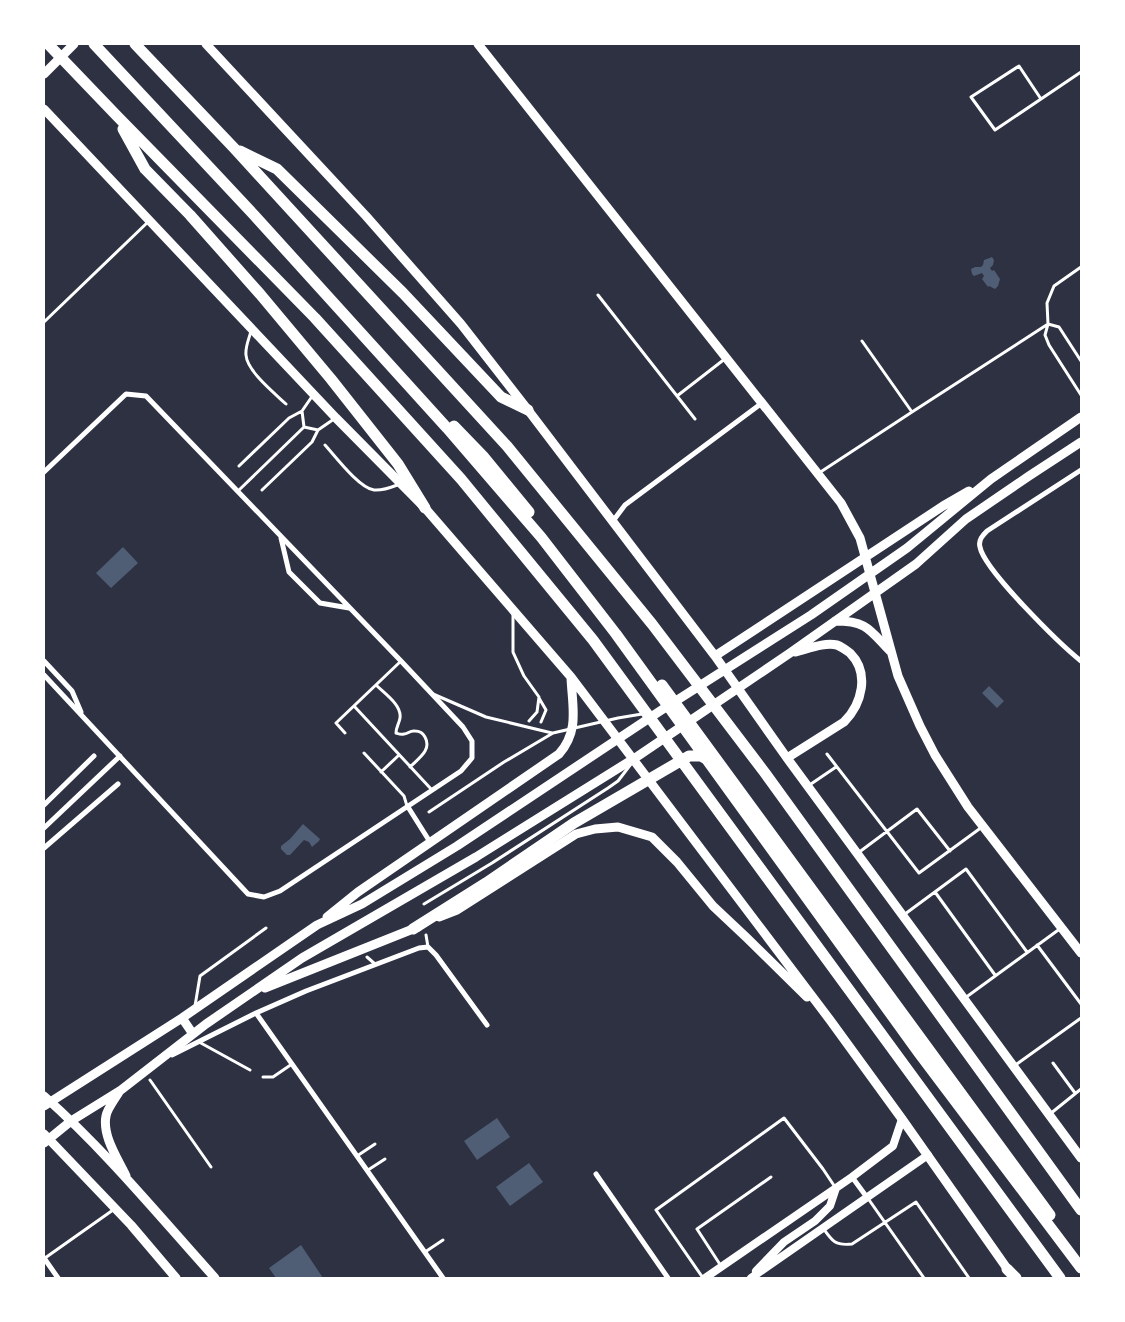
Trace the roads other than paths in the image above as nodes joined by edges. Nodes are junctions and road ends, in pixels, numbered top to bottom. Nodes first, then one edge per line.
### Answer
1 (48, 44) edge
2 (74, 44) edge
3 (94, 44) edge
4 (135, 44) edge
5 (206, 44) edge
6 (478, 44) edge
7 (1081, 72) edge
8 (44, 74) edge
9 (1042, 99) junction
10 (44, 109) edge
11 (117, 116) junction
12 (234, 148) junction
13 (254, 215) junction
14 (150, 221) junction
15 (1081, 267) edge
16 (598, 295) dead end
17 (44, 322) edge
18 (1048, 324) junction
19 (251, 328) junction
20 (862, 340) dead end
21 (726, 358) junction
22 (1081, 361) edge
23 (314, 395) junction
24 (1081, 395) edge
25 (677, 396) junction
26 (762, 403) junction
27 (286, 404) dead end
28 (528, 410) junction
29 (302, 411) junction
30 (912, 412) junction
31 (1081, 417) edge
32 (336, 418) junction
33 (695, 419) dead end
34 (304, 427) junction
35 (318, 430) junction
36 (1081, 442) edge
37 (325, 445) dead end
38 (239, 466) dead end
39 (1081, 470) edge
40 (44, 472) edge
41 (818, 473) junction
42 (991, 478) junction
43 (400, 484) junction
44 (262, 490) dead end
45 (238, 491) junction
46 (425, 508) junction
47 (613, 521) junction
48 (280, 536) junction
49 (865, 557) junction
50 (870, 575) junction
51 (875, 593) junction
52 (350, 608) junction
53 (512, 609) junction
54 (834, 622) junction
55 (892, 652) junction
56 (787, 655) junction
57 (715, 656) junction
58 (44, 660) edge
59 (401, 661) junction
60 (1081, 661) edge
61 (44, 674) edge
62 (571, 677) junction
63 (376, 685) junction
64 (430, 692) junction
65 (539, 697) junction
66 (675, 703) junction
67 (354, 706) junction
68 (660, 711) junction
69 (82, 715) junction
70 (529, 721) dead end
71 (688, 721) junction
72 (541, 722) dead end
73 (345, 732) dead end
74 (553, 733) junction
75 (364, 753) dead end
76 (827, 754) dead end
77 (399, 755) junction
78 (94, 756) dead end
79 (120, 756) junction
80 (638, 756) junction
81 (787, 758) junction
82 (410, 766) junction
83 (836, 766) junction
84 (723, 768) junction
85 (382, 772) junction
86 (118, 784) dead end
87 (808, 786) junction
88 (432, 790) junction
89 (44, 805) edge
90 (408, 807) junction
91 (429, 812) dead end
92 (982, 827) junction
93 (44, 828) edge
94 (887, 832) junction
95 (430, 842) junction
96 (44, 848) edge
97 (950, 851) junction
98 (858, 854) junction
99 (935, 892) junction
100 (424, 904) dead end
101 (903, 915) junction
102 (317, 925) junction
103 (1062, 927) junction
104 (266, 928) dead end
105 (413, 929) junction
106 (426, 935) dead end
107 (1037, 945) junction
108 (428, 947) junction
109 (1027, 952) junction
110 (1081, 953) edge
111 (368, 957) dead end
112 (375, 964) junction
113 (995, 976) junction
114 (247, 995) junction
115 (964, 998) junction
116 (1081, 1004) edge
117 (195, 1010) junction
118 (256, 1013) junction
119 (182, 1018) junction
120 (1081, 1018) edge
121 (830, 1020) junction
122 (487, 1025) dead end
123 (193, 1034) junction
124 (199, 1042) junction
125 (1053, 1063) dead end
126 (154, 1064) junction
127 (292, 1064) junction
128 (1014, 1066) junction
129 (250, 1070) dead end
130 (263, 1076) dead end
131 (150, 1080) dead end
132 (1081, 1089) edge
133 (121, 1090) junction
134 (1075, 1094) junction
135 (46, 1101) edge
136 (1049, 1114) junction
137 (902, 1119) junction
138 (71, 1122) junction
139 (46, 1139) edge
140 (375, 1144) dead end
141 (928, 1155) junction
142 (357, 1156) junction
143 (1081, 1158) edge
144 (385, 1159) dead end
145 (211, 1167) dead end
146 (367, 1171) junction
147 (596, 1174) dead end
148 (772, 1177) dead end
149 (852, 1177) junction
150 (131, 1185) junction
151 (836, 1188) junction
152 (866, 1196) junction
153 (115, 1208) junction
154 (1081, 1210) edge
155 (885, 1222) junction
156 (823, 1228) junction
157 (443, 1240) dead end
158 (425, 1252) junction
159 (44, 1258) edge
160 (1081, 1259) edge
161 (722, 1266) junction
162 (1081, 1268) edge
163 (1012, 1275) edge
164 (58, 1278) edge
165 (176, 1278) edge
166 (215, 1278) edge
167 (443, 1278) edge
168 (668, 1278) edge
169 (704, 1278) edge
170 (750, 1278) edge
171 (924, 1278) edge
172 (969, 1278) edge
173 (1060, 1278) edge

1 - 11 highway
2 - 8 main road
3 - 13 highway
4 - 12 highway
5 - 28 main road
6 - 21 main road
7 - 9 lane
9 - 9 lane
10 - 14 main road
11 - 46 highway
11 - 173 highway
12 - 28 highway
12 - 154 highway
13 - 66 highway
13 - 162 highway
14 - 17 lane
14 - 19 main road
15 - 18 lane
16 - 25 lane
18 - 22 lane
18 - 24 lane
18 - 30 lane
19 - 23 main road
19 - 27 lane
20 - 30 lane
21 - 25 lane
21 - 26 main road
23 - 29 lane
23 - 32 main road
25 - 33 lane
26 - 41 main road
26 - 47 street
28 - 47 main road
29 - 34 lane
29 - 38 lane
30 - 41 lane
31 - 42 main road
32 - 35 lane
32 - 43 main road
34 - 35 lane
34 - 45 lane
35 - 44 lane
36 - 51 main road
37 - 43 lane
39 - 60 street
40 - 45 street
41 - 49 main road
42 - 49 main road
42 - 50 main road
43 - 46 main road
45 - 48 street
46 - 53 main road
47 - 57 main road
48 - 52 street
48 - 52 street
49 - 50 main road
49 - 57 main road
50 - 51 main road
50 - 66 main road
51 - 54 main road
51 - 55 main road
52 - 59 street
53 - 62 main road
53 - 65 lane
54 - 55 main road
54 - 56 main road
55 - 92 main road
56 - 71 main road
56 - 81 main road
57 - 81 main road
58 - 69 street
59 - 63 lane
59 - 64 street
61 - 69 street
62 - 95 main road
62 - 121 main road
63 - 67 lane
63 - 82 lane
64 - 74 lane
64 - 88 street
65 - 70 lane
65 - 72 lane
66 - 68 main road
66 - 71 highway
67 - 73 lane
67 - 77 lane
68 - 74 lane
68 - 102 main road
69 - 79 street
71 - 80 main road
71 - 84 highway
74 - 91 lane
75 - 85 lane
76 - 83 lane
77 - 82 lane
77 - 85 lane
78 - 89 street
79 - 90 street
79 - 93 street
80 - 100 lane
80 - 114 main road
81 - 87 main road
82 - 88 lane
83 - 87 lane
83 - 94 lane
84 - 105 highway
84 - 160 highway
85 - 90 lane
86 - 96 street
87 - 98 main road
88 - 90 street
90 - 95 street
92 - 97 lane
92 - 103 main road
94 - 97 lane
94 - 97 lane
94 - 98 lane
95 - 102 main road
98 - 101 main road
99 - 101 lane
99 - 109 lane
99 - 113 lane
101 - 115 main road
102 - 117 main road
103 - 107 lane
103 - 110 main road
104 - 117 lane
105 - 114 main road
105 - 121 main road
106 - 108 lane
107 - 109 lane
107 - 116 lane
108 - 112 street
108 - 122 street
109 - 113 lane
111 - 112 lane
112 - 118 street
113 - 115 lane
114 - 123 main road
115 - 128 main road
117 - 119 main road
118 - 124 street
118 - 127 street
119 - 123 main road
119 - 135 main road
120 - 128 lane
121 - 137 main road
123 - 126 main road
124 - 126 street
124 - 129 lane
125 - 134 lane
126 - 133 main road
127 - 130 lane
127 - 142 street
128 - 136 main road
131 - 145 lane
132 - 134 lane
133 - 138 main road
133 - 150 main road
134 - 136 lane
135 - 138 main road
136 - 143 main road
137 - 141 main road
137 - 149 street
138 - 139 main road
138 - 150 main road
139 - 153 main road
140 - 142 lane
141 - 152 street
141 - 163 main road
142 - 146 street
144 - 146 lane
146 - 158 street
147 - 168 street
148 - 161 lane
149 - 151 street
149 - 152 street
150 - 166 main road
151 - 161 street
151 - 169 lane
151 - 170 street
152 - 155 lane
152 - 156 street
153 - 159 lane
153 - 165 main road
155 - 156 lane
155 - 171 lane
155 - 172 lane
156 - 170 street
157 - 158 lane
158 - 167 street
159 - 164 street
161 - 169 street

